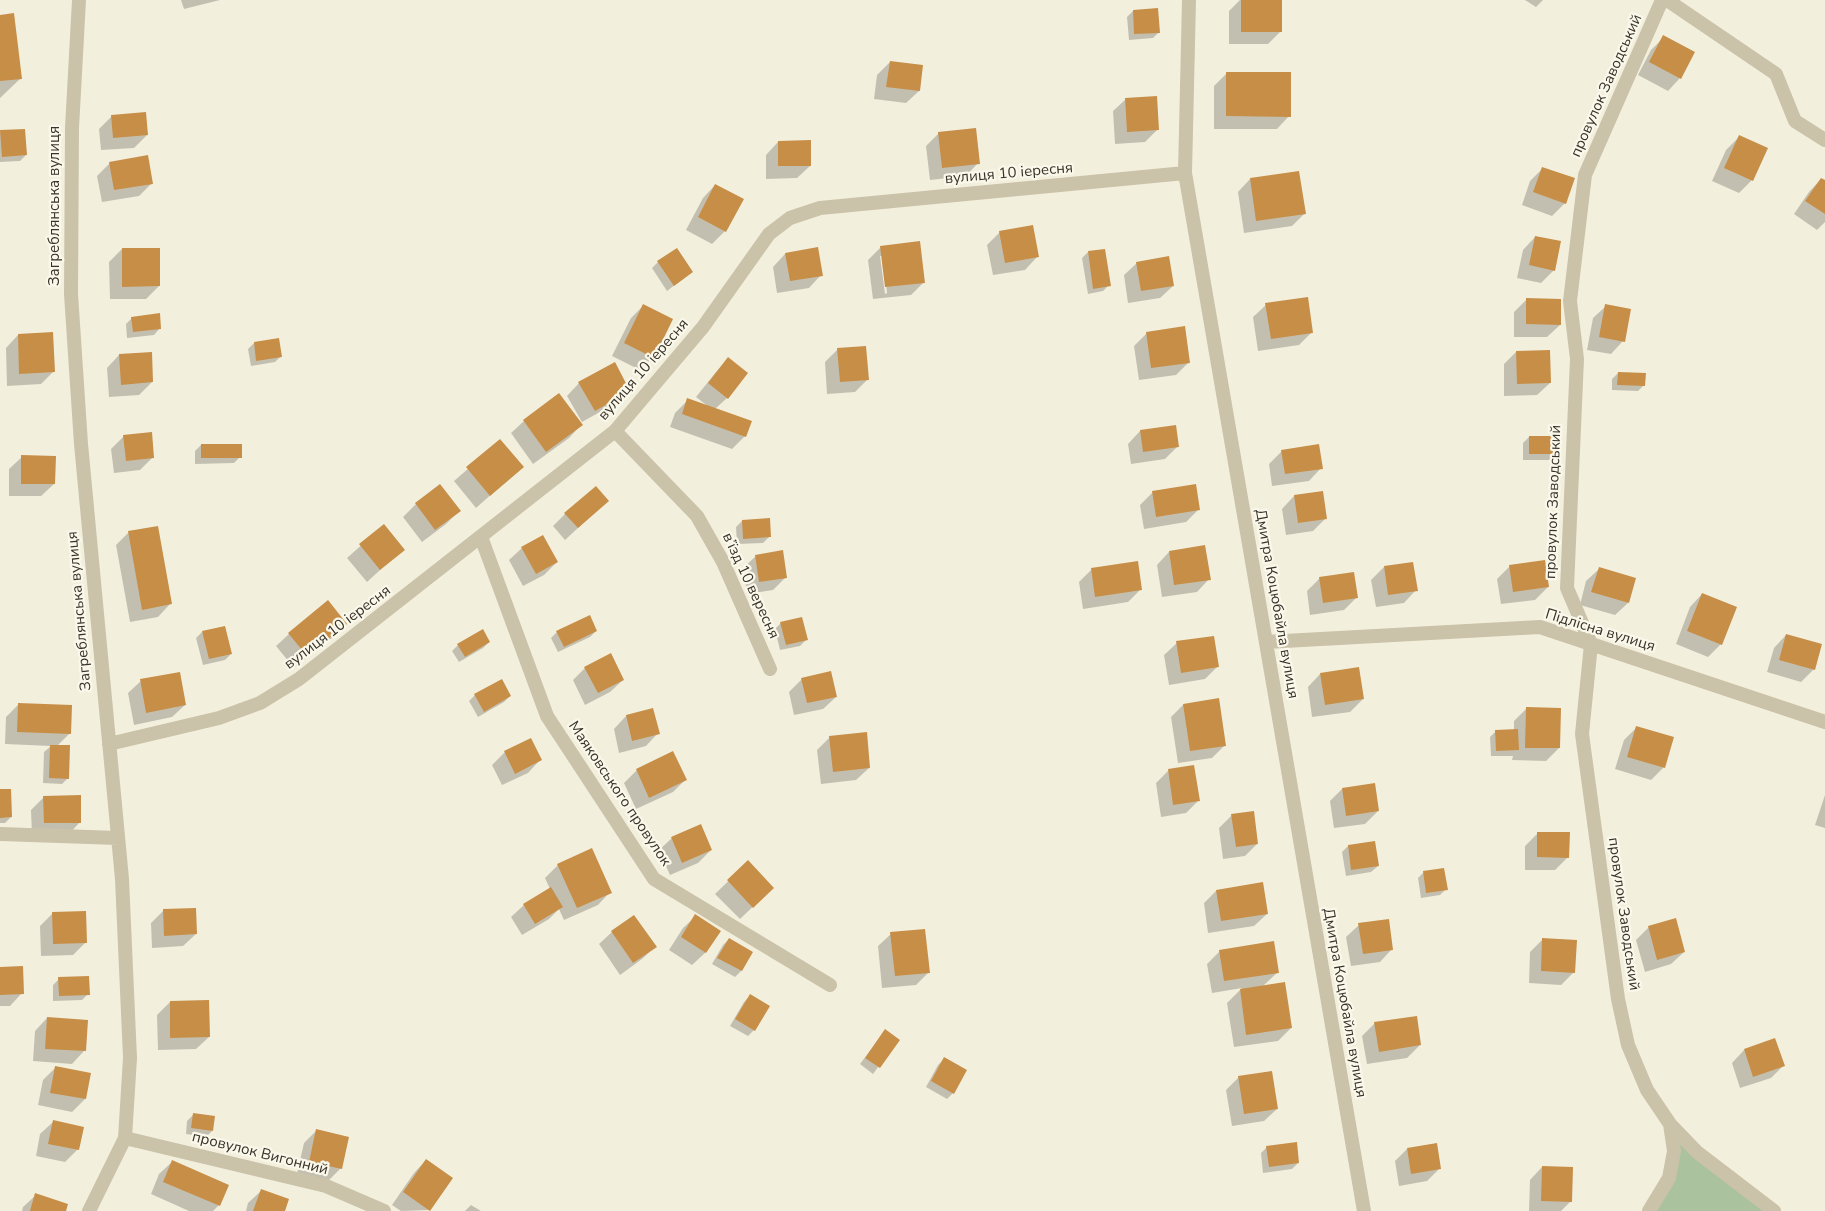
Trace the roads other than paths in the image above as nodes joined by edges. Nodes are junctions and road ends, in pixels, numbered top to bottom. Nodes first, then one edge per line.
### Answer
1 (78, 0) edge
2 (1189, 0) edge
3 (1662, 0) edge
4 (1667, 0) edge
5 (1825, 140) edge
6 (1185, 173) junction
7 (615, 431) junction
8 (481, 537) junction
9 (1266, 642) junction
10 (1591, 644) junction
11 (770, 670) dead end
12 (1825, 722) edge
13 (109, 744) junction
14 (0, 834) edge
15 (118, 838) junction
16 (830, 986) dead end
17 (1670, 1124) junction
18 (125, 1138) junction
19 (89, 1211) edge
20 (384, 1211) edge
21 (1364, 1211) edge
22 (1649, 1211) edge
23 (1774, 1211) edge

1 - 13 street, Загреблянська вулиця
2 - 6 street, Дмитра Коцюбайла вулиця
3 - 10 street, провулок Заводський
4 - 5 street
6 - 7 street, вулиця 10 іересня
6 - 9 street, Дмитра Коцюбайла вулиця
7 - 8 street, вулиця 10 іересня
7 - 11 street, в’їзд 10 вересня
8 - 13 street, вулиця 10 іересня
8 - 16 street, Маяковського провулок
9 - 10 street, Підлісна вулиця
9 - 21 street, Дмитра Коцюбайла вулиця
10 - 12 street, Підлісна вулиця
10 - 17 street, провулок Заводський
13 - 15 street, Загреблянська вулиця
14 - 15 street
15 - 18 street, Загреблянська вулиця
17 - 22 street
17 - 23 street, провулок Заводський
18 - 19 street, Загреблянська вулиця
18 - 20 street, провулок Вигонний

